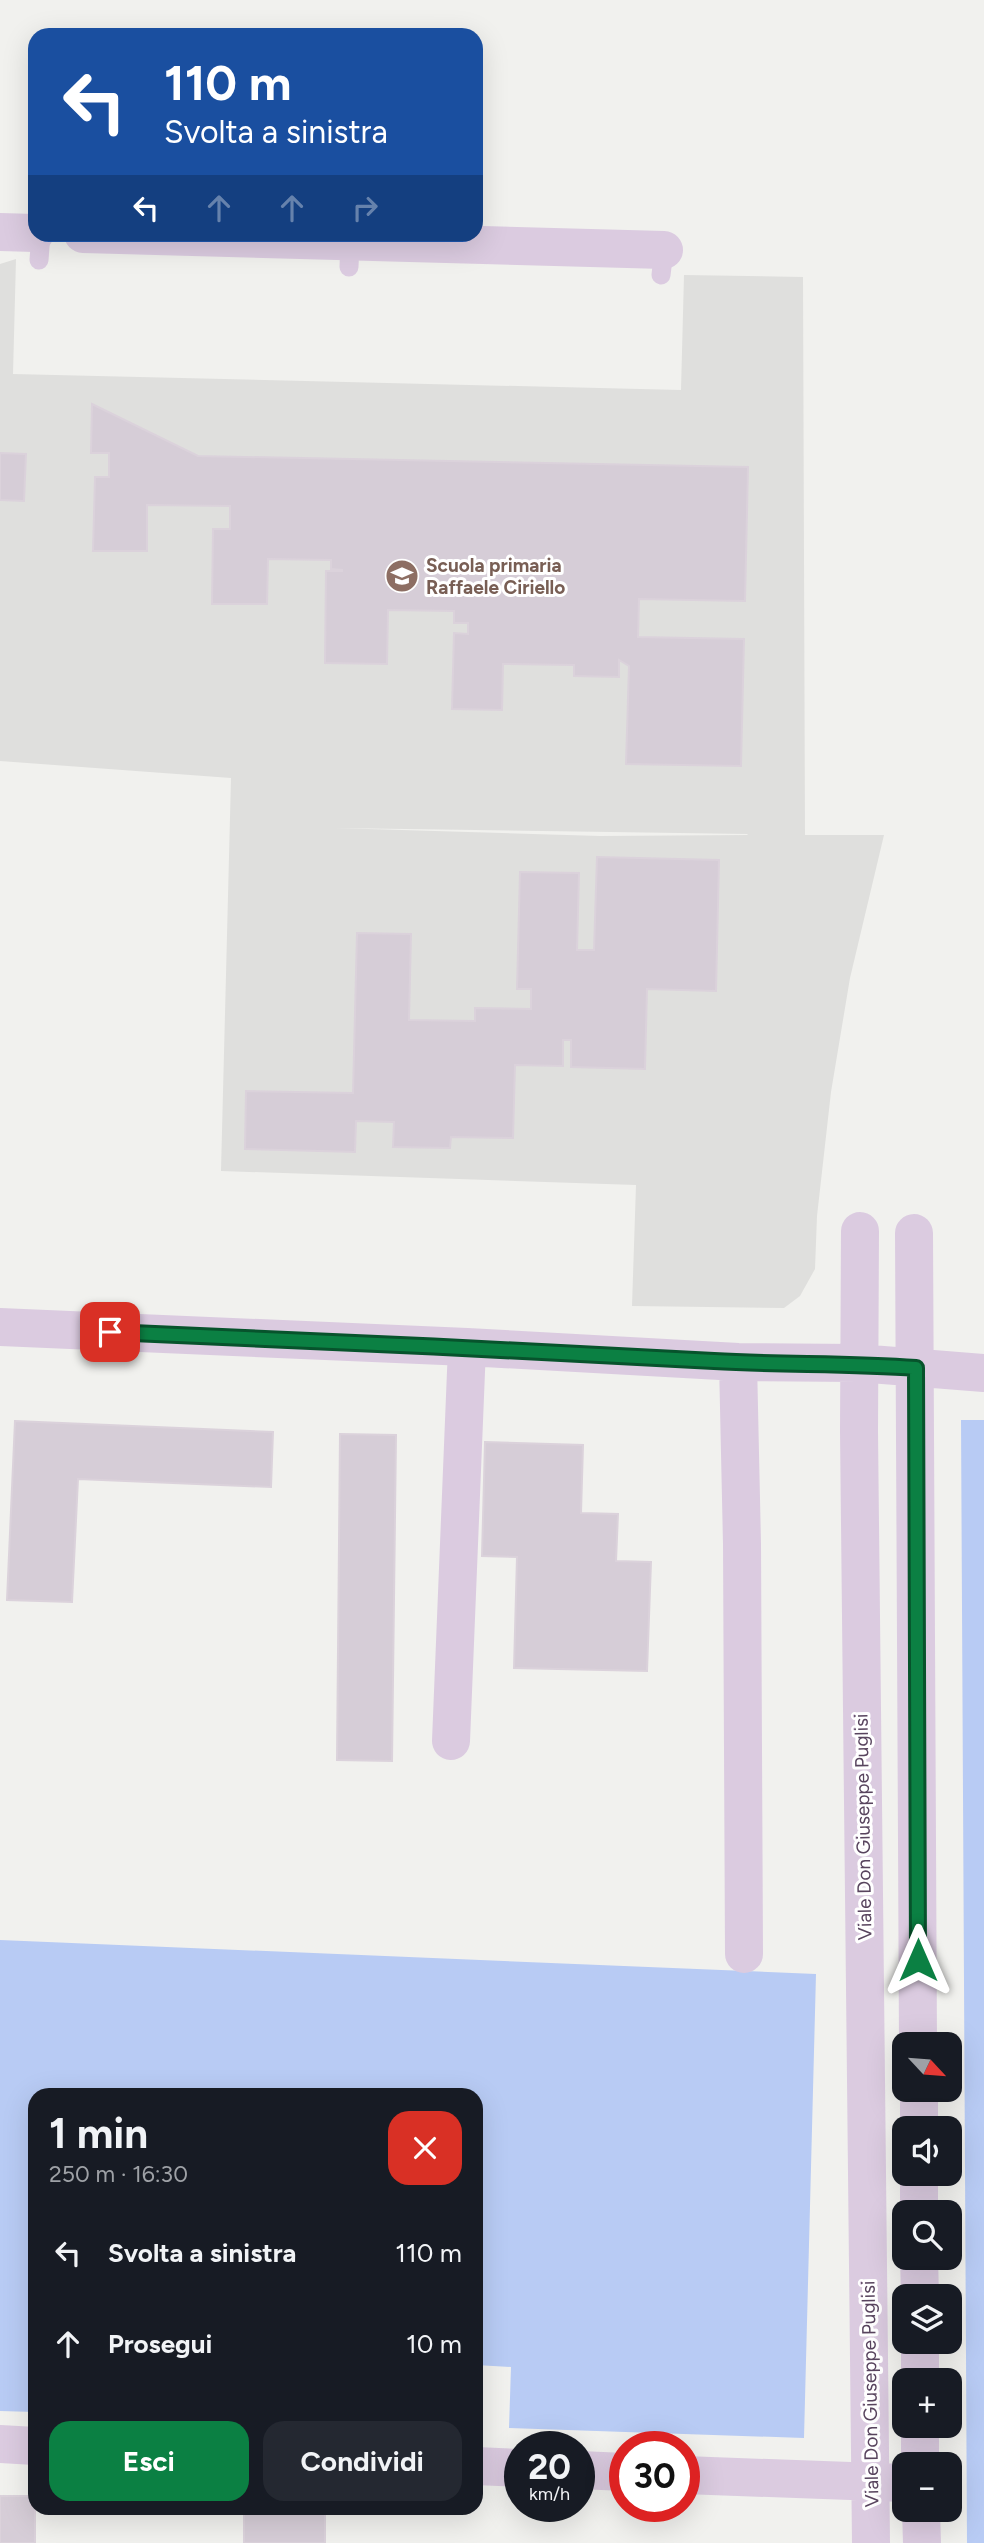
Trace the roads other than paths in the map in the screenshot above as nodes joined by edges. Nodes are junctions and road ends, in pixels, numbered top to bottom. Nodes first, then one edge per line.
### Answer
1 (0, 232) edge
2 (195, 242) edge
3 (37, 247) edge
4 (662, 262) dead end
5 (860, 1231) dead end
6 (914, 1233) dead end
7 (0, 1327) edge
8 (467, 1347) junction
9 (738, 1362) junction
10 (858, 1363) junction
11 (916, 1368) junction
12 (984, 1373) edge
13 (451, 1741) dead end
14 (744, 1955) dead end
15 (918, 2032) edge
16 (0, 2444) edge
17 (28, 2446) edge
18 (483, 2466) edge
19 (504, 2467) edge
20 (700, 2476) edge
21 (888, 2483) edge
22 (921, 2522) edge
23 (871, 2543) edge
24 (922, 2543) edge

1 - 3 street
2 - 4 street
5 - 10 street, Viale Don Giuseppe Puglisi
6 - 11 street
7 - 8 street
8 - 9 street
8 - 13 street
9 - 10 street
9 - 14 street
10 - 11 street
10 - 21 street, Viale Don Giuseppe Puglisi
11 - 12 street
11 - 15 street
16 - 17 street
18 - 19 street
20 - 21 street
21 - 23 street, Viale Don Giuseppe Puglisi
22 - 24 street

